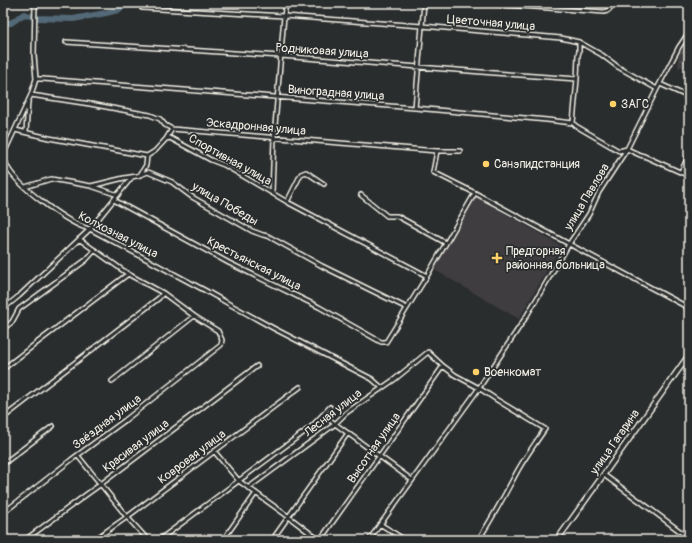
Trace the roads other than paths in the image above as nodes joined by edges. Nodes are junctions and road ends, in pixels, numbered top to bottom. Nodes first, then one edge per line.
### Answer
1 (35, 3) edge
2 (286, 3) edge
3 (424, 3) edge
4 (478, 3) edge
5 (612, 3) edge
6 (142, 8) dead end
7 (284, 16) junction
8 (422, 26) junction
9 (689, 32) edge
10 (66, 42) dead end
11 (579, 42) junction
12 (281, 56) junction
13 (418, 67) junction
14 (36, 79) junction
15 (577, 79) junction
16 (660, 84) junction
17 (657, 89) junction
18 (31, 95) junction
19 (689, 97) edge
20 (278, 98) junction
21 (28, 100) junction
22 (415, 108) junction
23 (573, 123) junction
24 (172, 129) junction
25 (15, 130) junction
26 (26, 132) junction
27 (274, 138) junction
28 (166, 139) junction
29 (627, 148) junction
30 (436, 151) junction
31 (460, 151) dead end
32 (689, 155) edge
33 (147, 156) junction
34 (681, 172) junction
35 (139, 175) junction
36 (689, 176) edge
37 (132, 177) junction
38 (324, 184) dead end
39 (91, 186) junction
40 (25, 187) junction
41 (272, 193) junction
42 (475, 193) junction
43 (118, 195) junction
44 (360, 195) dead end
45 (114, 200) junction
46 (287, 202) junction
47 (90, 229) junction
48 (80, 238) junction
49 (446, 243) junction
50 (569, 244) junction
51 (95, 250) junction
52 (128, 274) junction
53 (427, 276) junction
54 (163, 293) junction
55 (407, 308) junction
56 (689, 308) edge
57 (3, 309) edge
58 (194, 316) junction
59 (3, 329) edge
60 (689, 355) edge
61 (257, 366) dead end
62 (443, 366) junction
63 (3, 369) edge
64 (112, 381) dead end
65 (300, 387) dead end
66 (382, 387) junction
67 (479, 388) junction
68 (330, 407) dead end
69 (323, 415) junction
70 (3, 418) edge
71 (335, 424) junction
72 (53, 426) dead end
73 (348, 433) junction
74 (214, 451) junction
75 (78, 456) junction
76 (379, 456) junction
77 (3, 464) edge
78 (604, 476) junction
79 (412, 480) junction
80 (239, 481) junction
81 (101, 484) junction
82 (248, 488) junction
83 (256, 493) junction
84 (3, 513) edge
85 (126, 517) junction
86 (289, 517) junction
87 (380, 524) junction
88 (689, 538) edge
89 (25, 540) edge
90 (94, 540) edge
91 (148, 540) edge
92 (159, 540) edge
93 (223, 540) edge
94 (272, 540) edge
95 (320, 540) edge
96 (369, 540) edge
97 (405, 540) edge
98 (478, 540) edge
99 (558, 540) edge

1 - 14 street, Колхозная улица
2 - 7 street
3 - 8 street
4 - 5 street
6 - 7 street, Цветочная улица
7 - 8 street, Цветочная улица
7 - 12 street
8 - 11 street, Цветочная улица
8 - 13 street
9 - 16 street, улица Павлова
10 - 12 street, Родниковая улица
11 - 15 street
11 - 17 street, Цветочная улица
12 - 13 street, Родниковая улица
12 - 20 street
13 - 15 street, Родниковая улица
13 - 22 street
14 - 18 street, Колхозная улица
14 - 20 street, Виноградная улица
15 - 23 street
16 - 17 street, улица Павлова
16 - 19 street
17 - 29 street, улица Павлова
18 - 21 street, Колхозная улица
18 - 24 street, Эскадронная улица
20 - 22 street, Виноградная улица
20 - 27 street
21 - 25 street, Колхозная улица
21 - 26 street
22 - 23 street, Виноградная улица
23 - 29 street, Виноградная улица
24 - 27 street, Эскадронная улица
24 - 28 street
25 - 26 street
25 - 40 street, Колхозная улица
26 - 33 street
27 - 30 street, Эскадронная улица
27 - 41 street
28 - 33 street
28 - 41 street, Спортивная улица
29 - 34 street
29 - 50 street, улица Павлова
30 - 31 street, Эскадронная улица
30 - 42 street
32 - 34 street
33 - 35 street
34 - 36 street
35 - 37 street, улица Победы
35 - 55 street, улица Победы
37 - 39 street, улица Победы
37 - 43 street
38 - 46 street
39 - 40 street, улица Победы
39 - 43 street
40 - 47 street, Колхозная улица
41 - 46 street, Спортивная улица
42 - 49 street
42 - 50 street
43 - 45 street
44 - 49 street
45 - 47 street
45 - 55 street, Крестьянская улица
46 - 53 street, Спортивная улица
47 - 48 street
47 - 66 street, Колхозная улица
48 - 51 street
48 - 57 street
49 - 53 street
50 - 56 street
50 - 67 street, улица Павлова
51 - 52 street
51 - 59 street
52 - 54 street
52 - 63 street
53 - 55 street
54 - 58 street
54 - 70 street
58 - 64 street
58 - 75 street, Звёздная улица
60 - 78 street, улица Гагарина
61 - 81 street, Красивая улица
62 - 66 street, Лесная улица
62 - 67 street
62 - 76 street, Высотная улица
65 - 74 street, Ковровая улица
66 - 71 street, Лесная улица
67 - 79 street, улица Павлова
67 - 98 street
68 - 69 street, Лесная улица
69 - 71 street
69 - 80 street, Лесная улица
71 - 73 street
71 - 82 street, Лесная улица
72 - 77 street
73 - 76 street
73 - 86 street
74 - 80 street
74 - 85 street, Ковровая улица
75 - 81 street
75 - 84 street, Звёздная улица
76 - 79 street
76 - 95 street, Высотная улица
78 - 88 street
78 - 99 street, улица Гагарина
79 - 87 street, улица Павлова
80 - 82 street
80 - 92 street, Лесная улица
81 - 85 street
81 - 89 street, Красивая улица
82 - 83 street
83 - 86 street
83 - 93 street
85 - 90 street, Ковровая улица
85 - 91 street
86 - 94 street
86 - 95 street
87 - 96 street, улица Павлова
87 - 97 street

